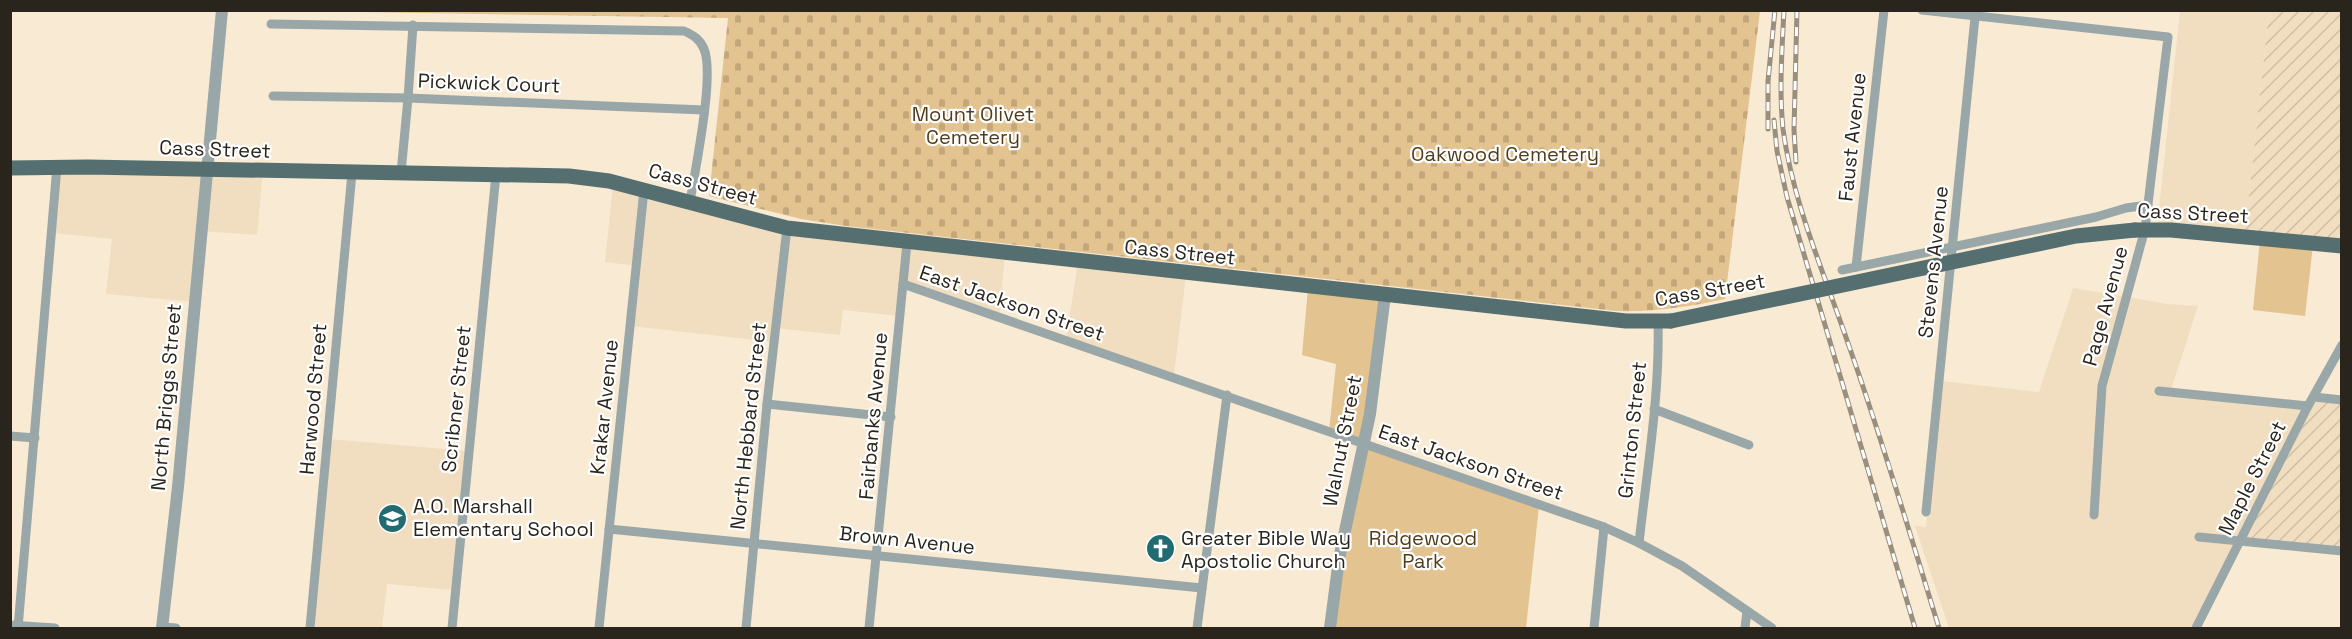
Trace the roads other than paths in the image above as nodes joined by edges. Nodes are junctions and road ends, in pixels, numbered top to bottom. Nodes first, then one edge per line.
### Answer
1 (222, 10) edge
2 (1884, 10) edge
3 (1922, 10) edge
4 (1975, 16) junction
5 (271, 24) dead end
6 (413, 25) junction
7 (273, 96) dead end
8 (408, 98) junction
9 (704, 110) junction
10 (57, 166) junction
11 (10, 168) edge
12 (207, 170) junction
13 (400, 172) junction
14 (352, 173) junction
15 (496, 174) junction
16 (644, 190) junction
17 (690, 202) junction
18 (2148, 205) junction
19 (787, 228) junction
20 (2140, 230) junction
21 (907, 243) junction
22 (2342, 246) edge
23 (1952, 247) junction
24 (1856, 267) junction
25 (1842, 270) dead end
26 (903, 284) junction
27 (1385, 295) junction
28 (1664, 321) junction
29 (2342, 345) edge
30 (2159, 391) dead end
31 (1227, 395) junction
32 (2342, 400) edge
33 (2311, 402) junction
34 (767, 404) junction
35 (1654, 409) junction
36 (891, 417) junction
37 (10, 436) edge
38 (35, 438) junction
39 (1363, 444) junction
40 (1749, 446) dead end
41 (1926, 512) dead end
42 (2094, 515) dead end
43 (1604, 526) junction
44 (609, 529) junction
45 (2199, 537) dead end
46 (2240, 540) junction
47 (753, 542) junction
48 (1639, 543) junction
49 (2342, 550) edge
50 (878, 556) junction
51 (1202, 588) junction
52 (1747, 611) junction
53 (16, 626) edge
54 (55, 628) edge
55 (163, 628) edge
56 (176, 628) edge
57 (310, 628) edge
58 (452, 628) edge
59 (599, 628) edge
60 (746, 628) edge
61 (869, 628) edge
62 (1197, 628) edge
63 (1330, 628) edge
64 (1594, 628) edge
65 (1745, 628) edge
66 (1772, 628) edge
67 (2196, 628) edge

1 - 12 street, North Briggs Street
2 - 24 street, Faust Avenue
3 - 4 street
4 - 18 street, Page Avenue
4 - 23 street, Stevens Avenue
5 - 6 street
6 - 8 street
6 - 9 street
7 - 8 street, Pickwick Court
8 - 9 street, Pickwick Court
8 - 13 street
9 - 17 street
10 - 11 main road, Cass Street
10 - 12 main road, Cass Street
10 - 38 street
12 - 14 main road, Cass Street
12 - 55 street, North Briggs Street
13 - 14 main road, Cass Street
13 - 15 main road, Cass Street
14 - 57 street, Harwood Street
15 - 16 main road, Cass Street
15 - 58 street, Scribner Street
16 - 17 main road, Cass Street
16 - 44 street, Krakar Avenue
17 - 19 main road, Cass Street
18 - 20 street, Page Avenue
18 - 23 street
19 - 21 main road, Cass Street
19 - 34 street, North Hebbard Street
20 - 22 main road, Cass Street
20 - 28 main road, Cass Street, bridge
20 - 42 street, Page Avenue
21 - 26 street, Fairbanks Avenue
21 - 27 main road, Cass Street
23 - 24 street
23 - 41 street, Stevens Avenue
24 - 25 street
26 - 31 street, East Jackson Street
26 - 36 street, Fairbanks Avenue
27 - 28 main road, Cass Street
27 - 39 street, Walnut Street
28 - 35 street, Grinton Street
29 - 33 street, Maple Street
30 - 33 street
31 - 39 street, East Jackson Street
31 - 51 street
32 - 33 street
33 - 46 street, Maple Street
34 - 36 street
34 - 47 street, North Hebbard Street
35 - 40 street
35 - 48 street, Grinton Street
36 - 50 street, Fairbanks Avenue
37 - 38 street
38 - 53 street
39 - 43 street, East Jackson Street
39 - 63 street, Walnut Street
43 - 48 street, East Jackson Street
43 - 64 street
44 - 47 street, Brown Avenue
44 - 59 street, Krakar Avenue
45 - 46 street
46 - 49 street
46 - 67 street, Maple Street
47 - 50 street, Brown Avenue
47 - 60 street, North Hebbard Street
48 - 52 street, East Jackson Street
50 - 51 street, Brown Avenue
50 - 61 street, Fairbanks Avenue
51 - 62 street
52 - 65 street
52 - 66 street, East Jackson Street
53 - 54 street
55 - 56 street

